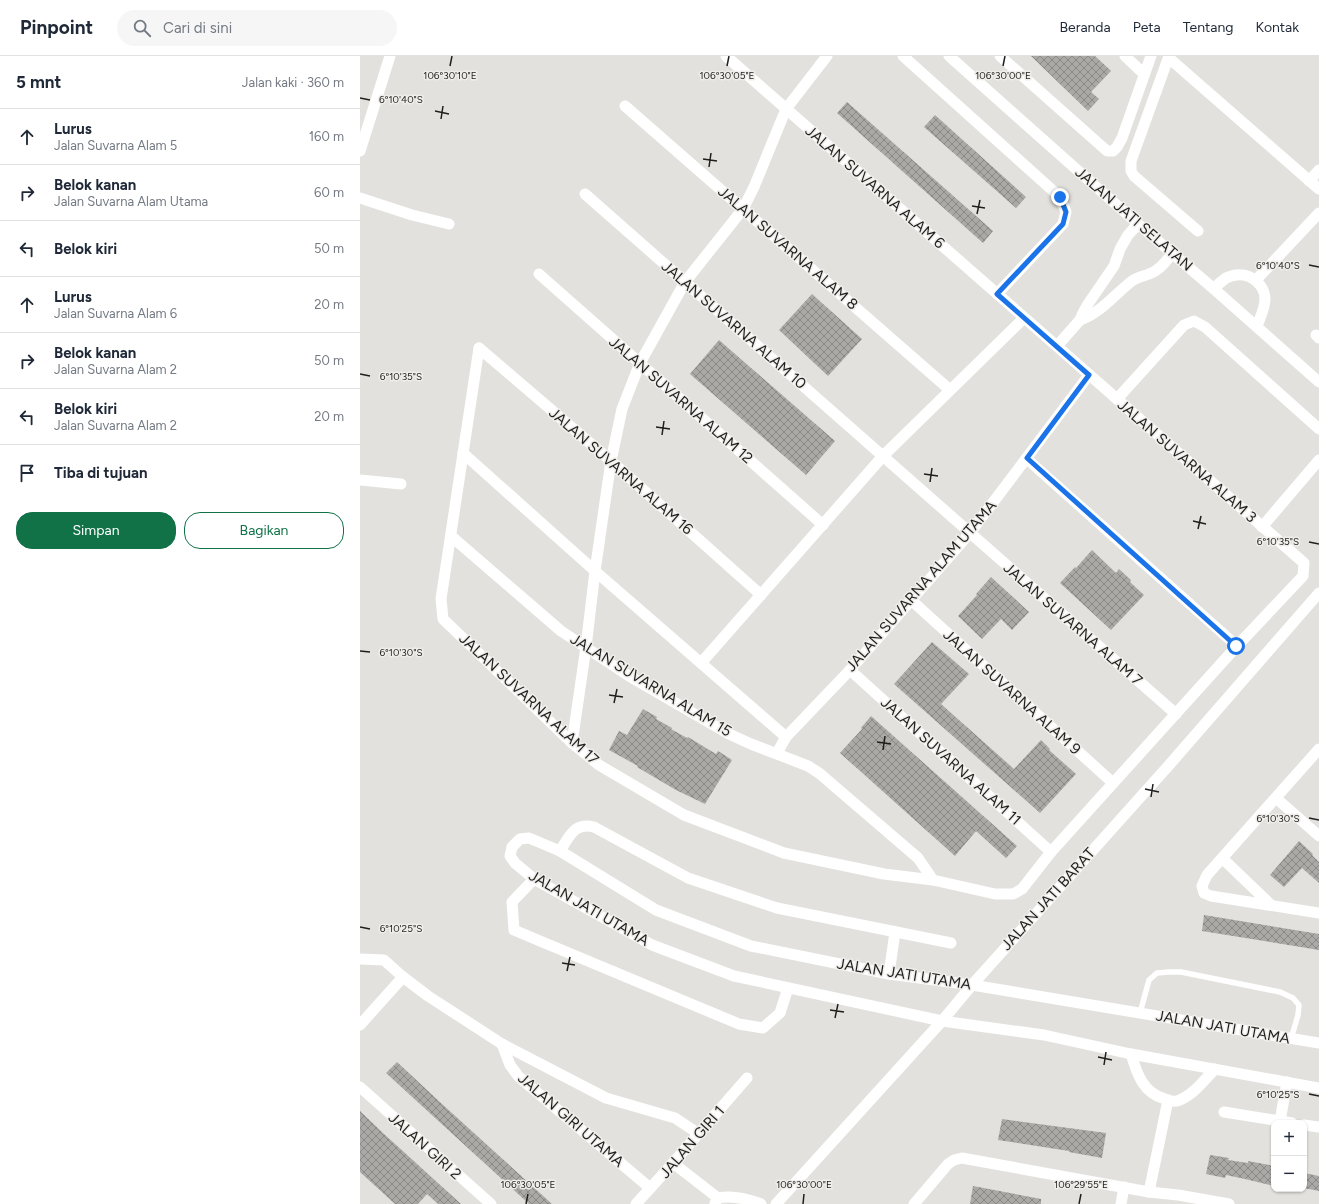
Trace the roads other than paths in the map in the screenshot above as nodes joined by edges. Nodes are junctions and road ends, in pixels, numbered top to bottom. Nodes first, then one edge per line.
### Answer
1 (390, 56) edge
2 (726, 56) edge
3 (827, 56) edge
4 (903, 56) edge
5 (949, 56) edge
6 (1000, 56) edge
7 (1125, 56) edge
8 (1151, 56) edge
9 (1169, 57) edge
10 (1144, 74) junction
11 (625, 106) dead end
12 (786, 109) junction
13 (360, 151) edge
14 (1319, 170) edge
15 (1309, 181) junction
16 (1319, 189) edge
17 (585, 194) dead end
18 (360, 198) edge
19 (743, 209) junction
20 (1319, 213) edge
21 (449, 224) dead end
22 (1138, 224) junction
23 (1198, 231) dead end
24 (1172, 254) junction
25 (539, 274) dead end
26 (1256, 280) junction
27 (685, 282) junction
28 (1214, 288) junction
29 (997, 294) junction
30 (1024, 318) junction
31 (1080, 320) junction
32 (1257, 326) junction
33 (1057, 346) junction
34 (640, 363) junction
35 (1089, 375) junction
36 (1319, 382) edge
37 (950, 390) junction
38 (1117, 399) junction
39 (1319, 429) edge
40 (463, 453) junction
41 (883, 456) junction
42 (1027, 458) junction
43 (1319, 460) edge
44 (611, 462) junction
45 (360, 480) edge
46 (401, 484) dead end
47 (823, 525) junction
48 (1262, 527) junction
49 (970, 533) junction
50 (451, 536) junction
51 (1304, 563) joint
52 (595, 571) junction
53 (1319, 593) edge
54 (761, 595) junction
55 (911, 600) junction
56 (1236, 646) junction
57 (586, 648) junction
58 (701, 663) junction
59 (850, 670) junction
60 (1176, 714) junction
61 (786, 737) junction
62 (572, 743) junction
63 (1319, 749) edge
64 (777, 753) junction
65 (1113, 783) junction
66 (1276, 798) junction
67 (1319, 836) edge
68 (560, 851) junction
69 (1052, 852) junction
70 (1222, 858) junction
71 (534, 879) junction
72 (933, 880) junction
73 (1271, 905) junction
74 (1319, 913) edge
75 (895, 932) junction
76 (951, 943) dead end
77 (360, 959) edge
78 (889, 974) junction
79 (402, 977) junction
80 (972, 985) junction
81 (788, 988) junction
82 (1140, 1013) junction
83 (942, 1021) junction
84 (360, 1025) edge
85 (1291, 1039) junction
86 (1319, 1043) edge
87 (502, 1044) junction
88 (1131, 1054) junction
89 (1215, 1069) junction
90 (747, 1078) dead end
91 (1287, 1082) junction
92 (360, 1088) edge
93 (1319, 1088) edge
94 (1168, 1100) junction
95 (1224, 1112) dead end
96 (1274, 1120) edge
97 (1280, 1120) edge
98 (1307, 1126) edge
99 (1319, 1128) edge
100 (699, 1134) junction
101 (674, 1163) junction
102 (1124, 1187) junction
103 (650, 1188) junction
104 (1149, 1192) junction
105 (1177, 1200) edge
106 (716, 1201) edge
107 (491, 1204) edge
108 (636, 1204) edge
109 (762, 1204) edge
110 (776, 1204) edge
111 (914, 1204) edge
112 (1121, 1204) edge
113 (1229, 1204) edge

1 - 13 street
2 - 12 street, JALAN SUVARNA ALAM 6
3 - 12 street
4 - 29 street
5 - 22 street, JALAN JATI SELATAN
6 - 10 street
7 - 10 street
8 - 10 street
9 - 15 street
9 - 23 street
11 - 19 street, JALAN SUVARNA ALAM 8
12 - 19 street
12 - 29 street, JALAN SUVARNA ALAM 6
14 - 15 street
15 - 16 street
17 - 27 street, JALAN SUVARNA ALAM 10
18 - 21 street
19 - 27 street
19 - 37 street, JALAN SUVARNA ALAM 8
20 - 26 street
22 - 24 street, JALAN JATI SELATAN
22 - 31 street
24 - 28 street, JALAN JATI SELATAN
24 - 31 street
25 - 34 street, JALAN SUVARNA ALAM 12
26 - 28 street
26 - 32 street
27 - 34 street
27 - 41 street, JALAN SUVARNA ALAM 10
28 - 32 street, JALAN JATI SELATAN
29 - 30 street, JALAN SUVARNA ALAM 6
30 - 33 street, JALAN SUVARNA ALAM 6
30 - 37 street
31 - 33 street
32 - 36 street, JALAN JATI SELATAN
33 - 35 street, JALAN SUVARNA ALAM 3
34 - 44 street
34 - 47 street, JALAN SUVARNA ALAM 12
35 - 38 street, JALAN SUVARNA ALAM 3
35 - 42 street, JALAN SUVARNA ALAM UTAMA
37 - 41 street
38 - 39 street
38 - 48 street, JALAN SUVARNA ALAM 3
40 - 44 street, JALAN SUVARNA ALAM 16
40 - 50 street
40 - 52 street
41 - 47 street
41 - 49 street, JALAN SUVARNA ALAM 10
42 - 49 street, JALAN SUVARNA ALAM UTAMA
42 - 56 street
43 - 48 street
44 - 52 street
44 - 54 street, JALAN SUVARNA ALAM 16
45 - 46 street
47 - 54 street
48 - 51 street, JALAN SUVARNA ALAM 3
49 - 55 street, JALAN SUVARNA ALAM UTAMA
49 - 60 street, JALAN SUVARNA ALAM 7
50 - 57 street, JALAN SUVARNA ALAM 15
50 - 62 street, JALAN SUVARNA ALAM 17
51 - 56 street, JALAN SUVARNA ALAM 17
52 - 57 street
52 - 58 street
53 - 80 street, JALAN JATI BARAT
54 - 58 street
55 - 59 street, JALAN SUVARNA ALAM UTAMA
55 - 65 street, JALAN SUVARNA ALAM 9
56 - 60 street, JALAN SUVARNA ALAM 17
57 - 62 street
57 - 64 street, JALAN SUVARNA ALAM 15
58 - 61 street
59 - 61 street, JALAN SUVARNA ALAM UTAMA
59 - 69 street, JALAN SUVARNA ALAM 11
60 - 65 street, JALAN SUVARNA ALAM 17
61 - 64 street, JALAN SUVARNA ALAM UTAMA
62 - 72 street, JALAN SUVARNA ALAM 17
63 - 66 street
64 - 72 street, JALAN SUVARNA ALAM 15
65 - 69 street, JALAN SUVARNA ALAM 17
66 - 67 street
66 - 70 street
68 - 71 street, JALAN JATI UTAMA
68 - 75 street
68 - 78 street, JALAN JATI UTAMA
69 - 72 street, JALAN SUVARNA ALAM 17
70 - 73 street
70 - 73 street
71 - 81 street, JALAN JATI UTAMA
71 - 81 street
73 - 74 street
75 - 76 street
75 - 78 street
77 - 79 street, JALAN GIRI UTAMA
78 - 80 street, JALAN JATI UTAMA
79 - 84 street
79 - 87 street, JALAN GIRI UTAMA
80 - 82 street, JALAN JATI UTAMA
80 - 83 street, JALAN JATI BARAT
81 - 83 street, JALAN JATI UTAMA
82 - 85 street, JALAN JATI UTAMA
82 - 85 lane
83 - 88 street, JALAN JATI UTAMA
83 - 110 street, JALAN JATI BARAT
85 - 86 street, JALAN JATI UTAMA
87 - 100 street, JALAN GIRI UTAMA
87 - 103 street, JALAN GIRI UTAMA
88 - 89 street, JALAN JATI UTAMA
88 - 94 street
89 - 91 street, JALAN JATI UTAMA
89 - 94 street
90 - 100 street, JALAN GIRI 1
91 - 93 street, JALAN JATI UTAMA
91 - 97 street
92 - 107 street, JALAN GIRI 2
94 - 104 street
95 - 96 street
98 - 99 street
100 - 101 street, JALAN GIRI 1
101 - 103 street, JALAN GIRI 1
101 - 106 street
102 - 104 street
102 - 111 street
102 - 112 street
103 - 108 street, JALAN GIRI 1
104 - 105 street
105 - 113 street
106 - 109 street

